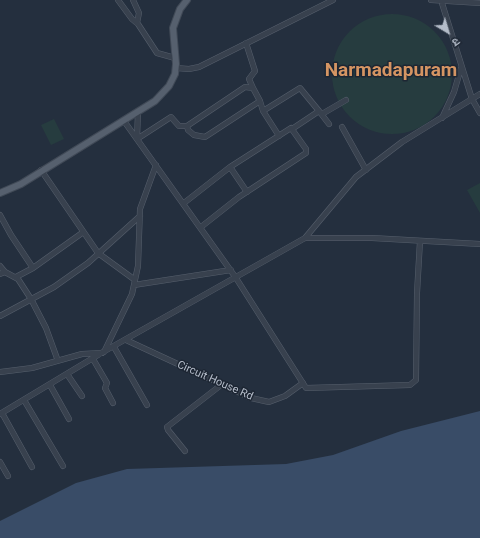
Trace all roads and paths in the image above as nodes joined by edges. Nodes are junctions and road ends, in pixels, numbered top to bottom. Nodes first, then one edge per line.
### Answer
1 (118, 0) edge
2 (133, 0) edge
3 (187, 0) edge
4 (333, 0) edge
5 (431, 0) edge
6 (441, 0) edge
7 (321, 3) edge
8 (480, 3) edge
9 (137, 23) junction
10 (246, 43) junction
11 (175, 58) junction
12 (462, 67) junction
13 (176, 68) junction
14 (253, 88) junction
15 (480, 94) edge
16 (472, 99) junction
17 (346, 100) dead end
18 (260, 101) junction
19 (263, 111) junction
20 (138, 112) junction
21 (321, 113) junction
22 (480, 113) edge
23 (442, 118) junction
24 (124, 121) junction
25 (329, 124) dead end
26 (187, 126) junction
27 (342, 127) dead end
28 (292, 128) junction
29 (279, 136) junction
30 (137, 139) junction
31 (156, 165) junction
32 (230, 167) junction
33 (42, 170) junction
34 (366, 170) junction
35 (247, 192) junction
36 (0, 193) edge
37 (184, 203) junction
38 (0, 215) edge
39 (140, 216) junction
40 (201, 227) junction
41 (82, 233) junction
42 (305, 238) junction
43 (420, 241) junction
44 (480, 244) edge
45 (98, 253) junction
46 (0, 266) edge
47 (33, 268) junction
48 (231, 270) junction
49 (6, 272) junction
50 (0, 274) edge
51 (16, 277) junction
52 (236, 278) junction
53 (134, 283) junction
54 (31, 299) junction
55 (0, 316) edge
56 (126, 340) junction
57 (114, 347) junction
58 (103, 352) junction
59 (93, 359) junction
60 (58, 361) junction
61 (0, 372) edge
62 (67, 374) junction
63 (303, 383) junction
64 (50, 385) junction
65 (221, 385) junction
66 (82, 396) dead end
67 (24, 400) junction
68 (113, 403) dead end
69 (147, 405) dead end
70 (1, 414) edge
71 (69, 419) dead end
72 (185, 451) dead end
73 (0, 462) edge
74 (63, 466) dead end
75 (32, 467) dead end
76 (8, 476) dead end

1 - 9 street
2 - 9 street
3 - 11 main road
4 - 7 street
5 - 6 street
6 - 8 street
6 - 12 street
7 - 10 street
9 - 11 street
10 - 13 street
10 - 14 street
11 - 13 main road
12 - 16 street
12 - 23 street
13 - 20 main road
14 - 18 street
14 - 26 street
15 - 16 street
16 - 22 street
16 - 23 street
17 - 21 street
18 - 19 street
18 - 26 street
19 - 21 street
19 - 29 street
20 - 24 main road
20 - 30 street
21 - 25 street
21 - 28 street
23 - 34 street
24 - 30 street
24 - 33 main road
26 - 30 street
27 - 34 street
28 - 29 street
28 - 35 street
29 - 32 street
30 - 31 street
31 - 37 street
31 - 39 street
32 - 35 street
32 - 37 street
33 - 36 main road
33 - 41 street
34 - 42 street
35 - 40 street
37 - 40 street
38 - 47 street
39 - 45 street
39 - 53 street
40 - 48 street
41 - 45 street
41 - 47 street
42 - 43 street
42 - 52 street
43 - 44 street
43 - 63 street
45 - 53 street
45 - 54 street
46 - 49 street
47 - 51 street
48 - 52 street
48 - 53 street
49 - 50 street
49 - 51 street
51 - 54 street
52 - 56 street
52 - 63 street
53 - 58 street
54 - 55 street
54 - 60 street
56 - 57 street
56 - 65 street, Circuit House Rd
57 - 58 street
57 - 69 street
58 - 59 street
58 - 60 street
59 - 62 street
59 - 68 street
60 - 61 street
62 - 64 street
62 - 66 street
63 - 65 street, Circuit House Rd
64 - 67 street
64 - 71 street
65 - 72 street
67 - 70 street
67 - 74 street
70 - 75 street
73 - 76 street

